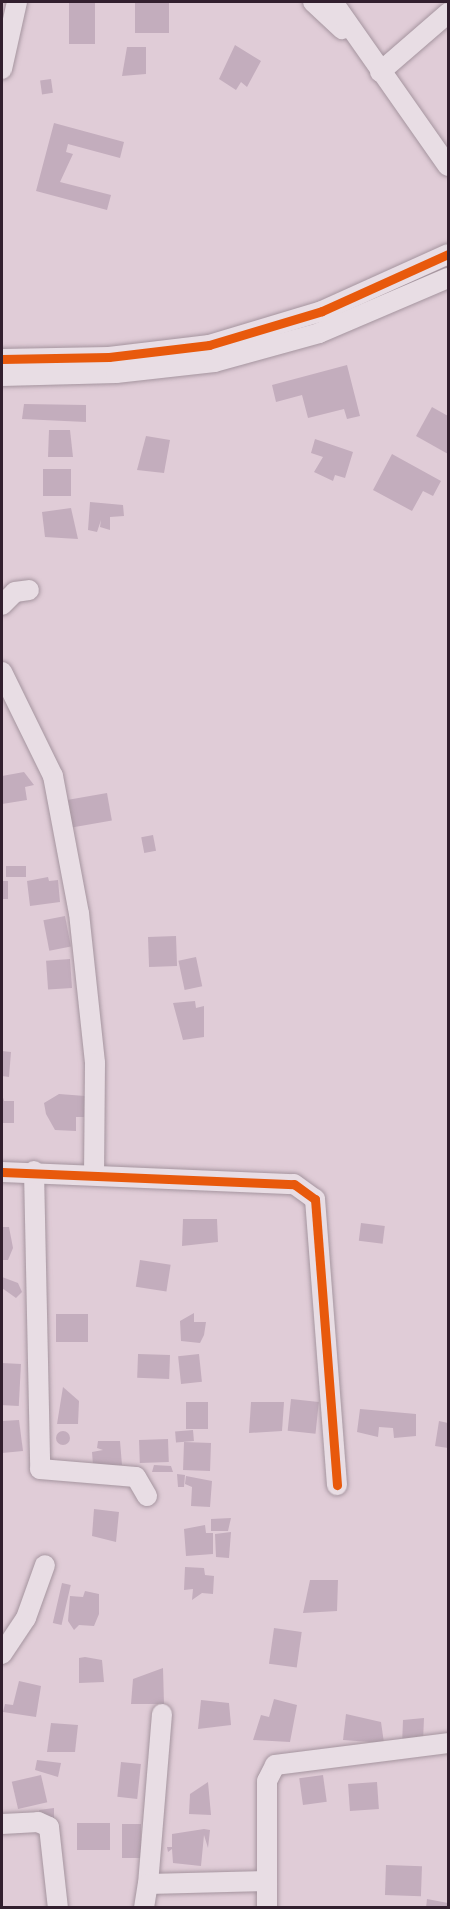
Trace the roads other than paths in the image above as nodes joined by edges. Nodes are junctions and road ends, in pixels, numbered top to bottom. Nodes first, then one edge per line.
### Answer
1 (17, 2) edge
2 (313, 2) edge
3 (333, 2) edge
4 (448, 13) edge
5 (360, 45) junction
6 (2, 69) edge
7 (380, 72) junction
8 (448, 166) edge
9 (448, 254) edge
10 (448, 278) edge
11 (2, 359) edge
12 (2, 376) edge
13 (29, 590) dead end
14 (2, 605) edge
15 (2, 672) edge
16 (34, 1171) junction
17 (2, 1172) edge
18 (94, 1172) junction
19 (337, 1485) dead end
20 (147, 1496) dead end
21 (45, 1565) dead end
22 (2, 1654) edge
23 (162, 1714) dead end
24 (448, 1743) edge
25 (2, 1824) edge
26 (267, 1881) junction
27 (148, 1884) junction
28 (58, 1908) edge
29 (144, 1908) edge
30 (267, 1908) edge

1 - 6 street
2 - 5 street
3 - 5 street
4 - 7 street
5 - 7 street
7 - 8 street
9 - 11 street
10 - 12 street
13 - 14 street
15 - 18 street
16 - 17 street
16 - 18 street
16 - 20 street
18 - 19 street
21 - 22 street
23 - 27 street
24 - 26 street
25 - 28 street
26 - 27 street
26 - 30 street
27 - 29 street

